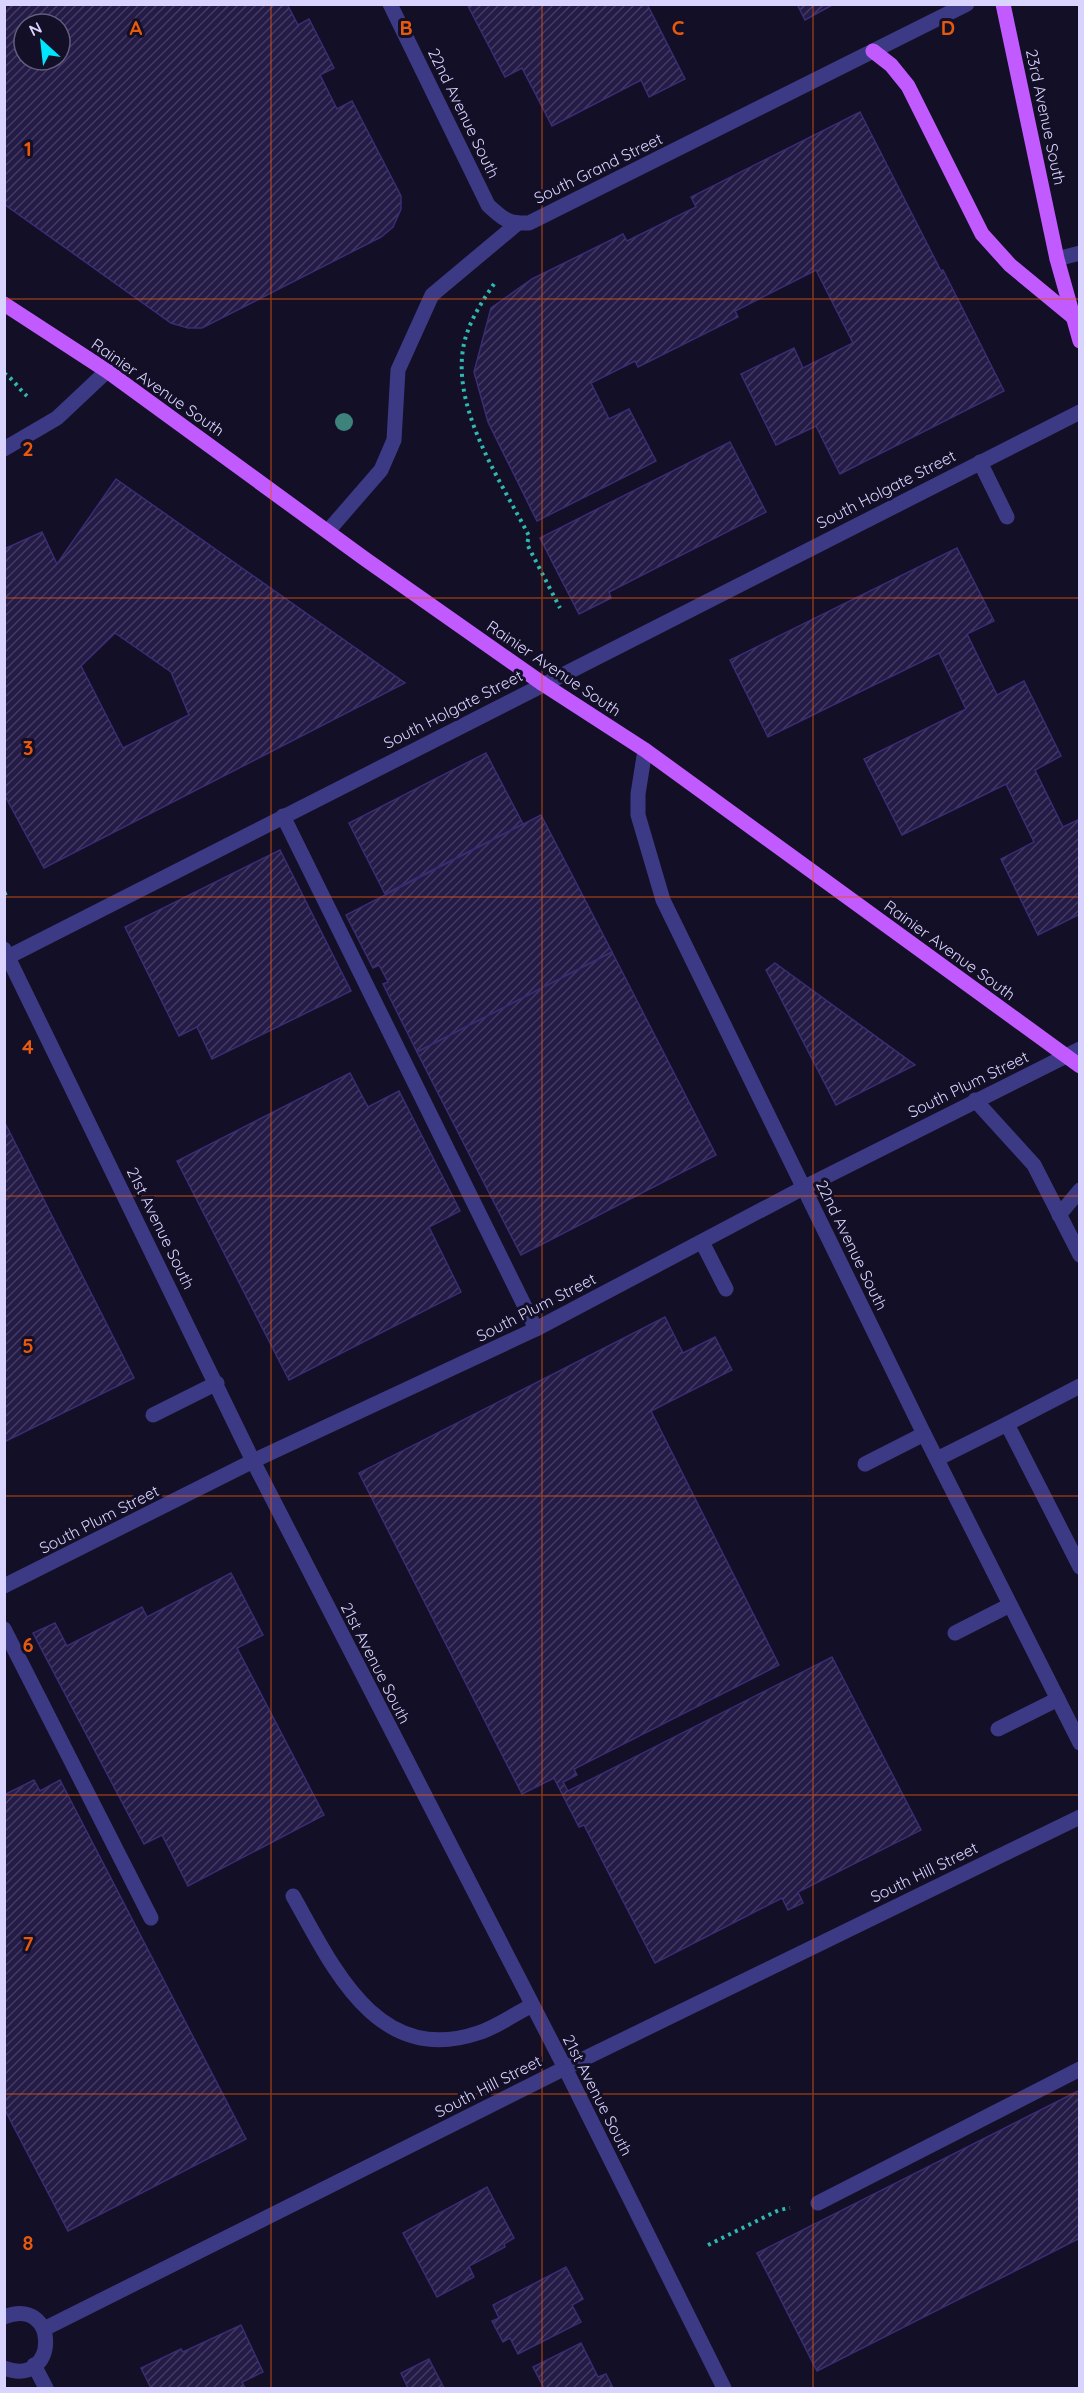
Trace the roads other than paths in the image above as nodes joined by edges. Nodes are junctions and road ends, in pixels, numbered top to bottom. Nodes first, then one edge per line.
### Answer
1 (390, 4) edge
2 (967, 4) edge
3 (1003, 4) edge
4 (873, 51) junction
5 (518, 223) junction
6 (1080, 253) edge
7 (1057, 259) junction
8 (4, 304) edge
9 (1073, 317) junction
10 (1080, 341) edge
11 (107, 371) junction
12 (1080, 412) edge
13 (4, 448) edge
14 (980, 462) junction
15 (1007, 517) dead end
16 (328, 531) junction
17 (543, 684) junction
18 (645, 750) junction
19 (283, 816) junction
20 (6, 955) edge
21 (1072, 1053) edge
22 (1080, 1066) edge
23 (975, 1100) junction
24 (803, 1188) junction
25 (1080, 1190) edge
26 (1059, 1215) junction
27 (702, 1242) junction
28 (1080, 1255) edge
29 (726, 1289) dead end
30 (536, 1329) junction
31 (217, 1383) junction
32 (1080, 1386) edge
33 (153, 1415) dead end
34 (1007, 1424) junction
35 (924, 1434) junction
36 (937, 1459) junction
37 (253, 1461) junction
38 (865, 1464) dead end
39 (1080, 1567) edge
40 (4, 1586) edge
41 (1010, 1605) junction
42 (4, 1629) edge
43 (956, 1633) dead end
44 (1058, 1699) junction
45 (998, 1729) dead end
46 (1080, 1743) edge
47 (1080, 1817) edge
48 (293, 1896) dead end
49 (151, 1918) dead end
50 (531, 2006) junction
51 (565, 2068) junction
52 (1080, 2069) edge
53 (818, 2203) dead end
54 (5, 2314) edge
55 (44, 2329) junction
56 (34, 2366) junction
57 (4, 2368) edge
58 (46, 2388) edge
59 (724, 2388) edge

1 - 5 street, 22nd Avenue South
2 - 4 street, South Grand Street
3 - 7 main road, 23rd Avenue South
4 - 5 street, South Grand Street
4 - 9 main road
5 - 16 street, South Grand Street
6 - 7 street
7 - 9 main road, 23rd Avenue South
8 - 11 main road, Rainier Avenue South
9 - 10 main road, 23rd Avenue South
11 - 13 street
11 - 16 main road, Rainier Avenue South
12 - 14 street, South Holgate Street
14 - 15 street
14 - 17 street, South Holgate Street
16 - 17 main road, Rainier Avenue South
17 - 18 main road, Rainier Avenue South
17 - 19 street, South Holgate Street
18 - 21 main road, Rainier Avenue South
18 - 24 street, 22nd Avenue South
19 - 20 street, South Holgate Street
19 - 30 street
20 - 31 street, 21st Avenue South
21 - 22 main road, Rainier Avenue South
21 - 23 street, South Plum Street
23 - 24 street, South Plum Street
23 - 26 street
24 - 27 street, South Plum Street
24 - 35 street, 22nd Avenue South
25 - 26 street
26 - 28 street
27 - 29 street
27 - 30 street, South Plum Street
30 - 37 street, South Plum Street
31 - 33 street
31 - 37 street, 21st Avenue South
32 - 34 street
34 - 36 street
34 - 39 street
35 - 36 street, 22nd Avenue South
35 - 38 street
36 - 41 street, 22nd Avenue South
37 - 40 street, South Plum Street
37 - 50 street, 21st Avenue South
41 - 43 street
41 - 44 street, 22nd Avenue South
42 - 49 street
44 - 45 street
44 - 46 street, 22nd Avenue South
47 - 51 street, South Hill Street
48 - 50 street
50 - 51 street, 21st Avenue South
51 - 55 street, South Hill Street
51 - 59 street, 21st Avenue South
52 - 53 street
54 - 55 street
55 - 56 street
56 - 57 street
56 - 58 street

